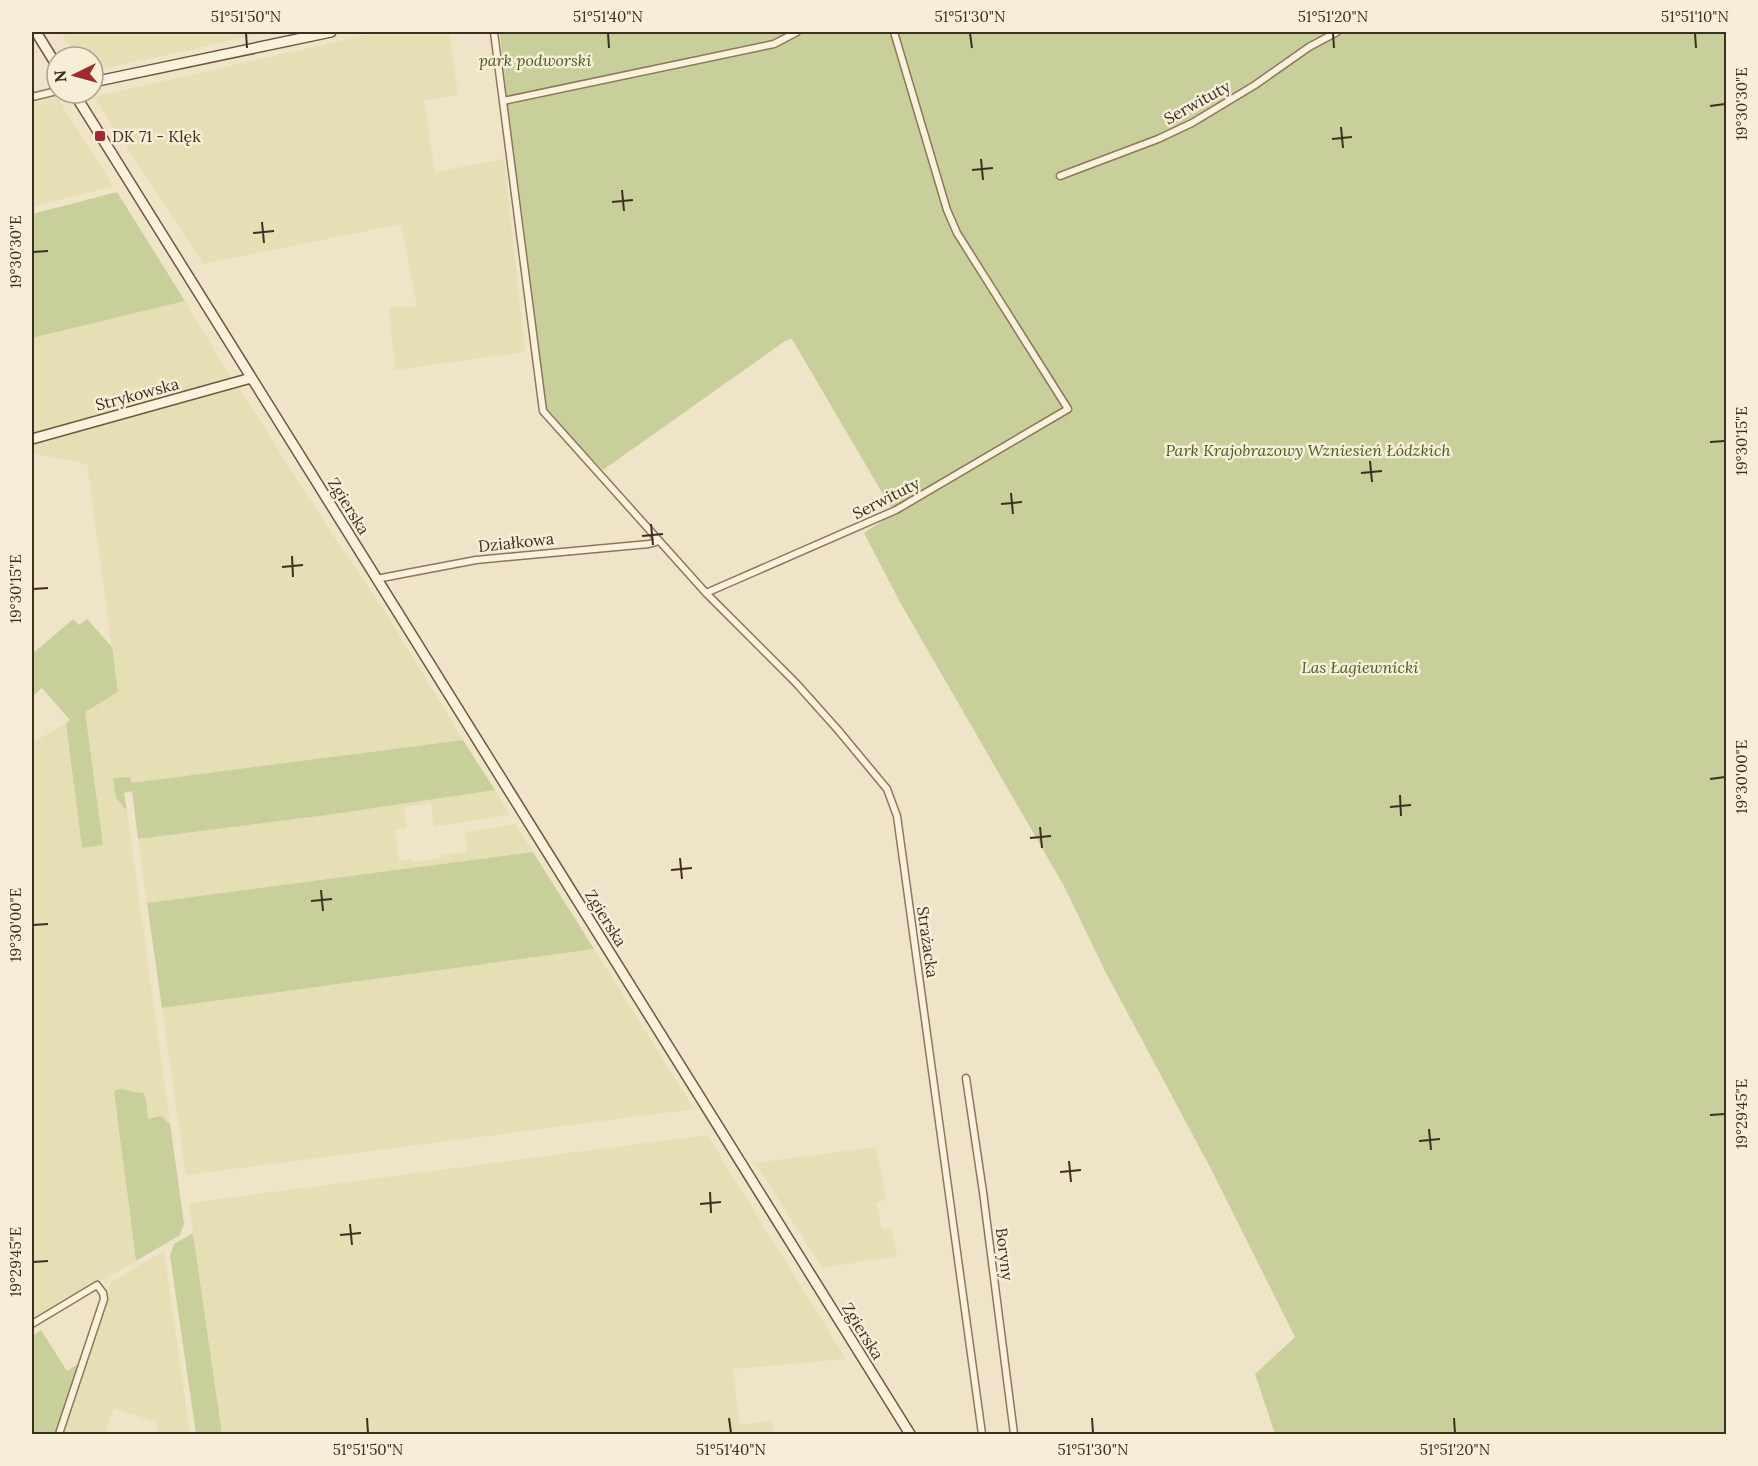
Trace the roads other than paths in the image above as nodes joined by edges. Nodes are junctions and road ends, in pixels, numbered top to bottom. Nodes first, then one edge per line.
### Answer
1 (36, 32) edge
2 (331, 32) edge
3 (494, 32) edge
4 (797, 32) edge
5 (894, 32) edge
6 (1337, 32) edge
7 (45, 47) edge
8 (105, 79) edge
9 (503, 101) junction
10 (81, 105) edge
11 (1060, 177) dead end
12 (251, 378) junction
13 (32, 439) edge
14 (659, 541) junction
15 (376, 579) junction
16 (706, 593) junction
17 (966, 1078) dead end
18 (32, 1324) edge
19 (59, 1434) edge
20 (910, 1434) edge
21 (982, 1434) edge
22 (1014, 1434) edge

1 - 7 main road
2 - 8 main road
3 - 9 street, Strażacka
4 - 9 street
5 - 16 street, Serwituty
6 - 11 street, Serwituty
9 - 14 street, Strażacka
10 - 12 main road, Zgierska
12 - 13 main road, Strykowska
12 - 15 main road, Zgierska
14 - 15 street, Działkowa
14 - 16 street, Strażacka
15 - 20 main road, Zgierska
16 - 21 street, Strażacka
17 - 22 street, Boryny
18 - 19 street

